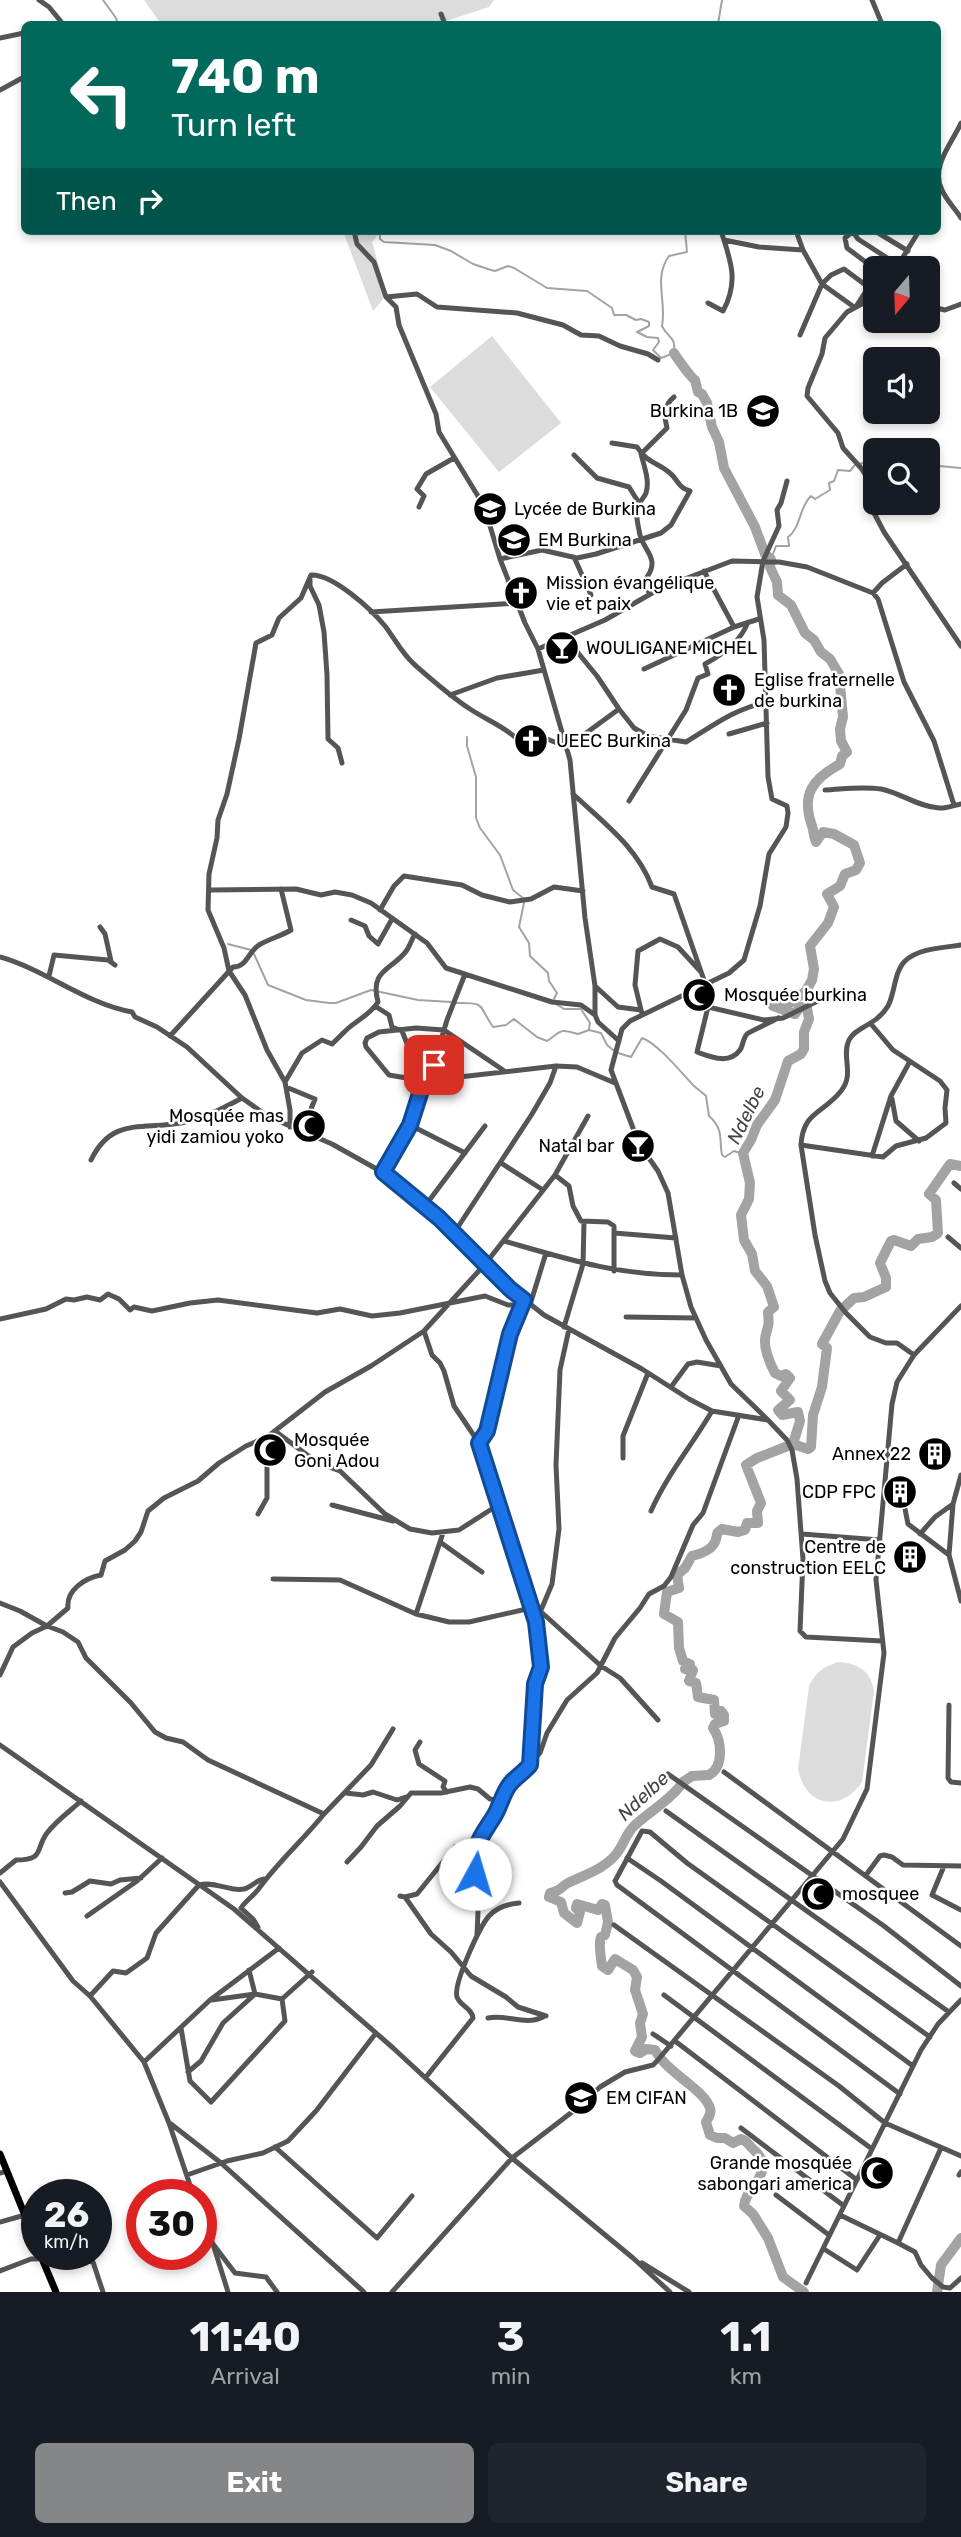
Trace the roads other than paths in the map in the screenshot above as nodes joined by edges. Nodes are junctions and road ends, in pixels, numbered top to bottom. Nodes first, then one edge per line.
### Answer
1 (39, 0) edge
2 (872, 0) edge
3 (441, 14) dead end
4 (61, 21) edge
5 (444, 21) edge
6 (881, 21) edge
7 (21, 34) edge
8 (0, 38) edge
9 (21, 79) edge
10 (0, 90) edge
11 (961, 123) edge
12 (941, 158) edge
13 (941, 194) edge
14 (961, 218) edge
15 (355, 235) edge
16 (722, 235) edge
17 (797, 235) edge
18 (850, 235) edge
19 (857, 235) edge
20 (882, 235) edge
21 (917, 235) edge
22 (724, 240) junction
23 (803, 250) junction
24 (908, 251) junction
25 (884, 256) edge
26 (905, 256) edge
27 (863, 260) edge
28 (863, 282) edge
29 (822, 285) junction
30 (863, 294) edge
31 (386, 297) junction
32 (708, 303) dead end
33 (863, 303) edge
34 (961, 304) edge
35 (856, 306) junction
36 (940, 309) edge
37 (800, 335) dead end
38 (658, 360) dead end
39 (674, 397) dead end
40 (612, 443) dead end
41 (641, 454) junction
42 (575, 455) dead end
43 (454, 458) junction
44 (787, 481) dead end
45 (639, 503) junction
46 (419, 507) dead end
47 (640, 540) junction
48 (574, 557) junction
49 (500, 559) junction
50 (764, 561) junction
51 (907, 564) junction
52 (704, 572) junction
53 (311, 575) junction
54 (649, 593) junction
55 (873, 593) junction
56 (591, 595) dead end
57 (517, 603) junction
58 (371, 612) junction
59 (759, 619) junction
60 (748, 622) junction
61 (734, 627) junction
62 (565, 637) junction
63 (961, 646) edge
64 (538, 649) junction
65 (644, 669) dead end
66 (544, 670) junction
67 (450, 695) junction
68 (766, 702) junction
69 (619, 709) junction
70 (768, 723) junction
71 (729, 734) dead end
72 (666, 740) junction
73 (566, 747) junction
74 (342, 763) dead end
75 (825, 790) dead end
76 (573, 794) junction
77 (629, 801) dead end
78 (957, 805) edge
79 (281, 889) junction
80 (210, 890) junction
81 (583, 891) junction
82 (380, 911) junction
83 (392, 919) junction
84 (351, 920) dead end
85 (100, 927) dead end
86 (415, 934) junction
87 (961, 945) edge
88 (0, 957) edge
89 (229, 971) junction
90 (465, 974) junction
91 (703, 975) junction
92 (49, 976) junction
93 (702, 985) junction
94 (594, 986) junction
95 (828, 996) dead end
96 (375, 1006) junction
97 (708, 1007) junction
98 (642, 1012) junction
99 (595, 1015) junction
100 (778, 1018) junction
101 (871, 1024) junction
102 (444, 1030) junction
103 (402, 1031) junction
104 (170, 1037) junction
105 (617, 1048) junction
106 (909, 1063) junction
107 (556, 1066) junction
108 (504, 1070) junction
109 (423, 1080) junction
110 (615, 1083) junction
111 (286, 1084) junction
112 (891, 1096) junction
113 (242, 1098) junction
114 (588, 1116) dead end
115 (410, 1125) junction
116 (485, 1126) dead end
117 (292, 1128) junction
118 (919, 1141) junction
119 (801, 1144) junction
120 (465, 1153) junction
121 (872, 1156) junction
122 (91, 1160) dead end
123 (501, 1163) junction
124 (383, 1172) junction
125 (555, 1175) junction
126 (954, 1182) dead end
127 (961, 1189) edge
128 (543, 1190) junction
129 (425, 1206) junction
130 (584, 1222) junction
131 (454, 1233) junction
132 (614, 1233) junction
133 (948, 1237) dead end
134 (676, 1238) junction
135 (504, 1241) junction
136 (961, 1248) edge
137 (546, 1253) junction
138 (486, 1263) junction
139 (583, 1264) junction
140 (614, 1271) junction
141 (681, 1275) junction
142 (524, 1300) junction
143 (451, 1303) junction
144 (530, 1305) junction
145 (961, 1306) edge
146 (626, 1317) dead end
147 (696, 1318) junction
148 (0, 1319) edge
149 (566, 1328) junction
150 (424, 1331) junction
151 (914, 1355) junction
152 (721, 1366) junction
153 (648, 1373) junction
154 (671, 1387) junction
155 (712, 1411) junction
156 (739, 1416) junction
157 (768, 1420) junction
158 (275, 1432) junction
159 (267, 1437) junction
160 (479, 1443) junction
161 (623, 1458) dead end
162 (961, 1475) edge
163 (904, 1504) dead end
164 (953, 1504) junction
165 (332, 1505) dead end
166 (498, 1505) junction
167 (651, 1511) dead end
168 (258, 1514) dead end
169 (399, 1523) junction
170 (443, 1533) junction
171 (802, 1534) junction
172 (920, 1534) junction
173 (880, 1540) junction
174 (440, 1542) junction
175 (949, 1555) junction
176 (482, 1572) dead end
177 (273, 1579) dead end
178 (961, 1601) edge
179 (0, 1603) edge
180 (531, 1608) junction
181 (539, 1610) junction
182 (416, 1614) junction
183 (536, 1622) junction
184 (47, 1626) junction
185 (882, 1641) junction
186 (601, 1665) junction
187 (0, 1675) edge
188 (949, 1705) dead end
189 (658, 1720) dead end
190 (393, 1729) dead end
191 (420, 1742) dead end
192 (0, 1745) edge
193 (531, 1762) junction
194 (724, 1772) dead end
195 (668, 1774) dead end
196 (961, 1783) edge
197 (447, 1792) junction
198 (345, 1794) junction
199 (406, 1797) junction
200 (81, 1801) junction
201 (500, 1801) junction
202 (666, 1811) dead end
203 (324, 1814) junction
204 (455, 1847) dead end
205 (833, 1851) junction
206 (162, 1858) junction
207 (627, 1858) junction
208 (347, 1862) dead end
209 (944, 1866) junction
210 (961, 1867) edge
211 (0, 1874) edge
212 (811, 1875) junction
213 (866, 1875) junction
214 (141, 1878) junction
215 (264, 1879) junction
216 (0, 1882) edge
217 (200, 1885) junction
218 (65, 1893) dead end
219 (790, 1899) junction
220 (519, 1903) dead end
221 (961, 1910) edge
222 (87, 1916) dead end
223 (771, 1923) junction
224 (614, 1925) dead end
225 (261, 1933) junction
226 (477, 1935) junction
227 (961, 1945) edge
228 (279, 1948) junction
229 (752, 1948) junction
230 (463, 1969) junction
231 (250, 1970) junction
232 (733, 1971) junction
233 (310, 1973) junction
234 (961, 1986) edge
235 (255, 1994) junction
236 (664, 1995) dead end
237 (90, 1996) junction
238 (713, 1996) junction
239 (282, 1999) junction
240 (210, 2000) junction
241 (961, 2000) edge
242 (949, 2012) junction
243 (488, 2018) dead end
244 (694, 2019) junction
245 (181, 2028) junction
246 (376, 2033) junction
247 (653, 2034) dead end
248 (930, 2037) junction
249 (673, 2044) junction
250 (144, 2062) junction
251 (913, 2066) junction
252 (188, 2072) junction
253 (426, 2077) junction
254 (900, 2094) junction
255 (169, 2123) junction
256 (885, 2123) junction
257 (741, 2128) dead end
258 (275, 2147) junction
259 (941, 2148) junction
260 (872, 2149) junction
261 (0, 2154) edge
262 (961, 2156) edge
263 (513, 2158) junction
264 (221, 2163) junction
265 (4, 2172) edge
266 (187, 2175) junction
267 (188, 2179) edge
268 (857, 2180) junction
269 (776, 2195) dead end
270 (412, 2196) dead end
271 (844, 2206) junction
272 (21, 2207) edge
273 (840, 2215) junction
274 (21, 2216) edge
275 (0, 2222) edge
276 (829, 2235) junction
277 (880, 2235) junction
278 (898, 2243) junction
279 (217, 2249) edge
280 (824, 2249) junction
281 (217, 2257) edge
282 (634, 2258) junction
283 (21, 2263) edge
284 (47, 2270) edge
285 (96, 2270) edge
286 (0, 2271) edge
287 (961, 2278) edge
288 (806, 2283) dead end
289 (56, 2292) edge
290 (103, 2292) edge
291 (228, 2292) edge
292 (277, 2292) edge
293 (364, 2292) edge
294 (392, 2292) edge
295 (670, 2292) edge
296 (689, 2292) edge

1 - 4 street
2 - 6 street
3 - 5 street
7 - 8 street
9 - 10 street
11 - 12 street
13 - 14 street
15 - 31 street
16 - 22 street
17 - 23 street
18 - 27 street
19 - 25 street
20 - 24 street
21 - 24 street
22 - 23 street
22 - 32 street
23 - 29 street
24 - 26 street
28 - 29 street
29 - 35 street
29 - 37 street
30 - 35 street
31 - 38 street
31 - 43 street
33 - 35 street
34 - 36 street
35 - 51 street
39 - 41 street
40 - 41 street
41 - 45 street
41 - 47 street
42 - 45 street
43 - 46 street
43 - 49 street
44 - 50 street
45 - 47 street
47 - 48 street
47 - 54 street
48 - 49 street
48 - 56 street
49 - 57 street
50 - 52 street
50 - 55 street
50 - 59 street
51 - 55 street
51 - 63 street
52 - 54 street
52 - 61 street
53 - 58 street
53 - 74 street
53 - 80 street
54 - 62 street
55 - 78 street
57 - 58 street
57 - 64 street
58 - 67 street
59 - 60 street
59 - 68 street
60 - 61 street
60 - 72 street
61 - 65 street
62 - 64 street
62 - 69 street
64 - 66 street
66 - 67 street
66 - 73 street
67 - 73 street
68 - 70 street
68 - 72 street
69 - 72 street
69 - 73 street
70 - 71 street
70 - 93 street
72 - 77 street
73 - 76 street
75 - 78 street
76 - 81 street
76 - 91 street
79 - 80 street
79 - 82 street
79 - 89 street
80 - 89 street
81 - 82 street
81 - 94 street
82 - 83 street
83 - 84 street
83 - 86 street
85 - 92 street
86 - 90 street
86 - 96 street
87 - 101 street
88 - 92 street
89 - 104 street
89 - 111 street
90 - 99 street
90 - 102 street
91 - 93 street
91 - 98 street
92 - 104 street
93 - 97 street
93 - 98 street
94 - 98 street
94 - 99 street
95 - 100 street
96 - 103 street
96 - 111 street
97 - 100 street
97 - 100 street
98 - 105 street
99 - 105 street
101 - 106 street
101 - 119 street
102 - 103 street
102 - 108 street
102 - 109 street
103 - 109 street
103 - 109 street
104 - 113 street
105 - 110 street
106 - 112 street
106 - 118 street
107 - 108 street
107 - 110 street
107 - 123 street
108 - 109 street
109 - 115 street
110 - 134 street
111 - 117 street
111 - 117 street
112 - 118 street
112 - 121 street
113 - 117 street
113 - 122 street
114 - 125 street
115 - 120 street
115 - 124 street
116 - 120 street
117 - 124 street
118 - 121 street
119 - 121 street
119 - 151 street
120 - 129 street
123 - 128 street
123 - 131 street
124 - 129 street
125 - 128 street
125 - 130 street
126 - 127 street
128 - 135 street
129 - 131 street
130 - 132 street
130 - 139 street
131 - 138 street
132 - 134 street
132 - 140 street
133 - 136 street
134 - 141 street
135 - 137 street
135 - 138 street
137 - 139 street
137 - 144 street
138 - 142 street
138 - 143 street
139 - 140 street
139 - 149 street
140 - 141 street
141 - 147 street
142 - 143 street
142 - 144 street
142 - 160 street
143 - 148 street
143 - 150 street
144 - 149 street
145 - 151 street
146 - 147 street
147 - 152 street
149 - 153 street
149 - 181 street
150 - 158 street
150 - 160 street
151 - 173 street
152 - 154 street
152 - 157 street
153 - 154 street
153 - 161 street
154 - 155 street
155 - 156 street
155 - 167 street
156 - 157 street
156 - 186 street
157 - 171 street
158 - 159 street
158 - 169 street
159 - 168 street
159 - 184 street
160 - 166 street
162 - 164 street
163 - 172 street
164 - 172 street
164 - 175 street
165 - 169 street
166 - 170 street
166 - 180 street
169 - 170 street
170 - 174 street
171 - 173 street
171 - 185 street
172 - 175 street
173 - 185 street
174 - 176 street
174 - 182 street
175 - 178 street
177 - 182 street
179 - 184 street
180 - 182 street
180 - 183 street
181 - 183 street
181 - 186 street
183 - 193 street
184 - 187 street
184 - 203 street
185 - 205 street
186 - 189 street
186 - 193 street
188 - 196 street
190 - 198 street
191 - 197 street
192 - 200 street
193 - 201 street
194 - 205 street
195 - 212 street
197 - 199 street
197 - 201 street
198 - 199 street
198 - 203 street
199 - 208 street
200 - 206 street
200 - 211 street
201 - 226 street
202 - 219 street
203 - 215 street
204 - 230 street
205 - 212 street
205 - 213 street
206 - 214 street
206 - 217 street
207 - 223 street
207 - 229 street
207 - 232 street
209 - 210 street
209 - 213 street
209 - 221 street
212 - 219 street
212 - 234 street
213 - 227 street
214 - 218 street
214 - 222 street
215 - 217 street
215 - 225 street
216 - 237 street
217 - 225 street
217 - 237 street
219 - 223 street
219 - 242 street
220 - 226 street
223 - 229 street
223 - 248 street
224 - 238 street
225 - 228 street
226 - 230 street
228 - 231 street
228 - 233 street
229 - 232 street
229 - 251 street
230 - 243 street
230 - 253 street
231 - 235 street
231 - 240 street
232 - 238 street
232 - 254 street
233 - 239 street
233 - 246 street
235 - 239 street
235 - 240 street
235 - 252 street
236 - 244 street
237 - 250 street
238 - 244 street
238 - 256 street
239 - 252 street
240 - 245 street
241 - 242 street
242 - 248 street
244 - 249 street
244 - 260 street
245 - 250 street
245 - 252 street
246 - 253 street
246 - 258 street
247 - 249 street
248 - 251 street
249 - 263 street
249 - 268 street
250 - 255 street
251 - 254 street
253 - 263 street
254 - 256 street
255 - 264 street
255 - 266 street
256 - 259 street
256 - 260 street
257 - 271 street
258 - 264 street
258 - 270 street
259 - 262 street
259 - 278 street
260 - 268 street
261 - 265 main road
263 - 282 street
263 - 294 street
264 - 266 street
264 - 293 street
265 - 272 main road
266 - 267 street
268 - 271 street
269 - 276 street
271 - 273 street
273 - 276 street
273 - 277 street
274 - 275 street
276 - 280 street
277 - 278 street
277 - 280 street
278 - 287 street
279 - 292 street
280 - 288 street
281 - 291 street
282 - 295 street
282 - 296 street
283 - 286 street
284 - 289 main road
285 - 290 street

